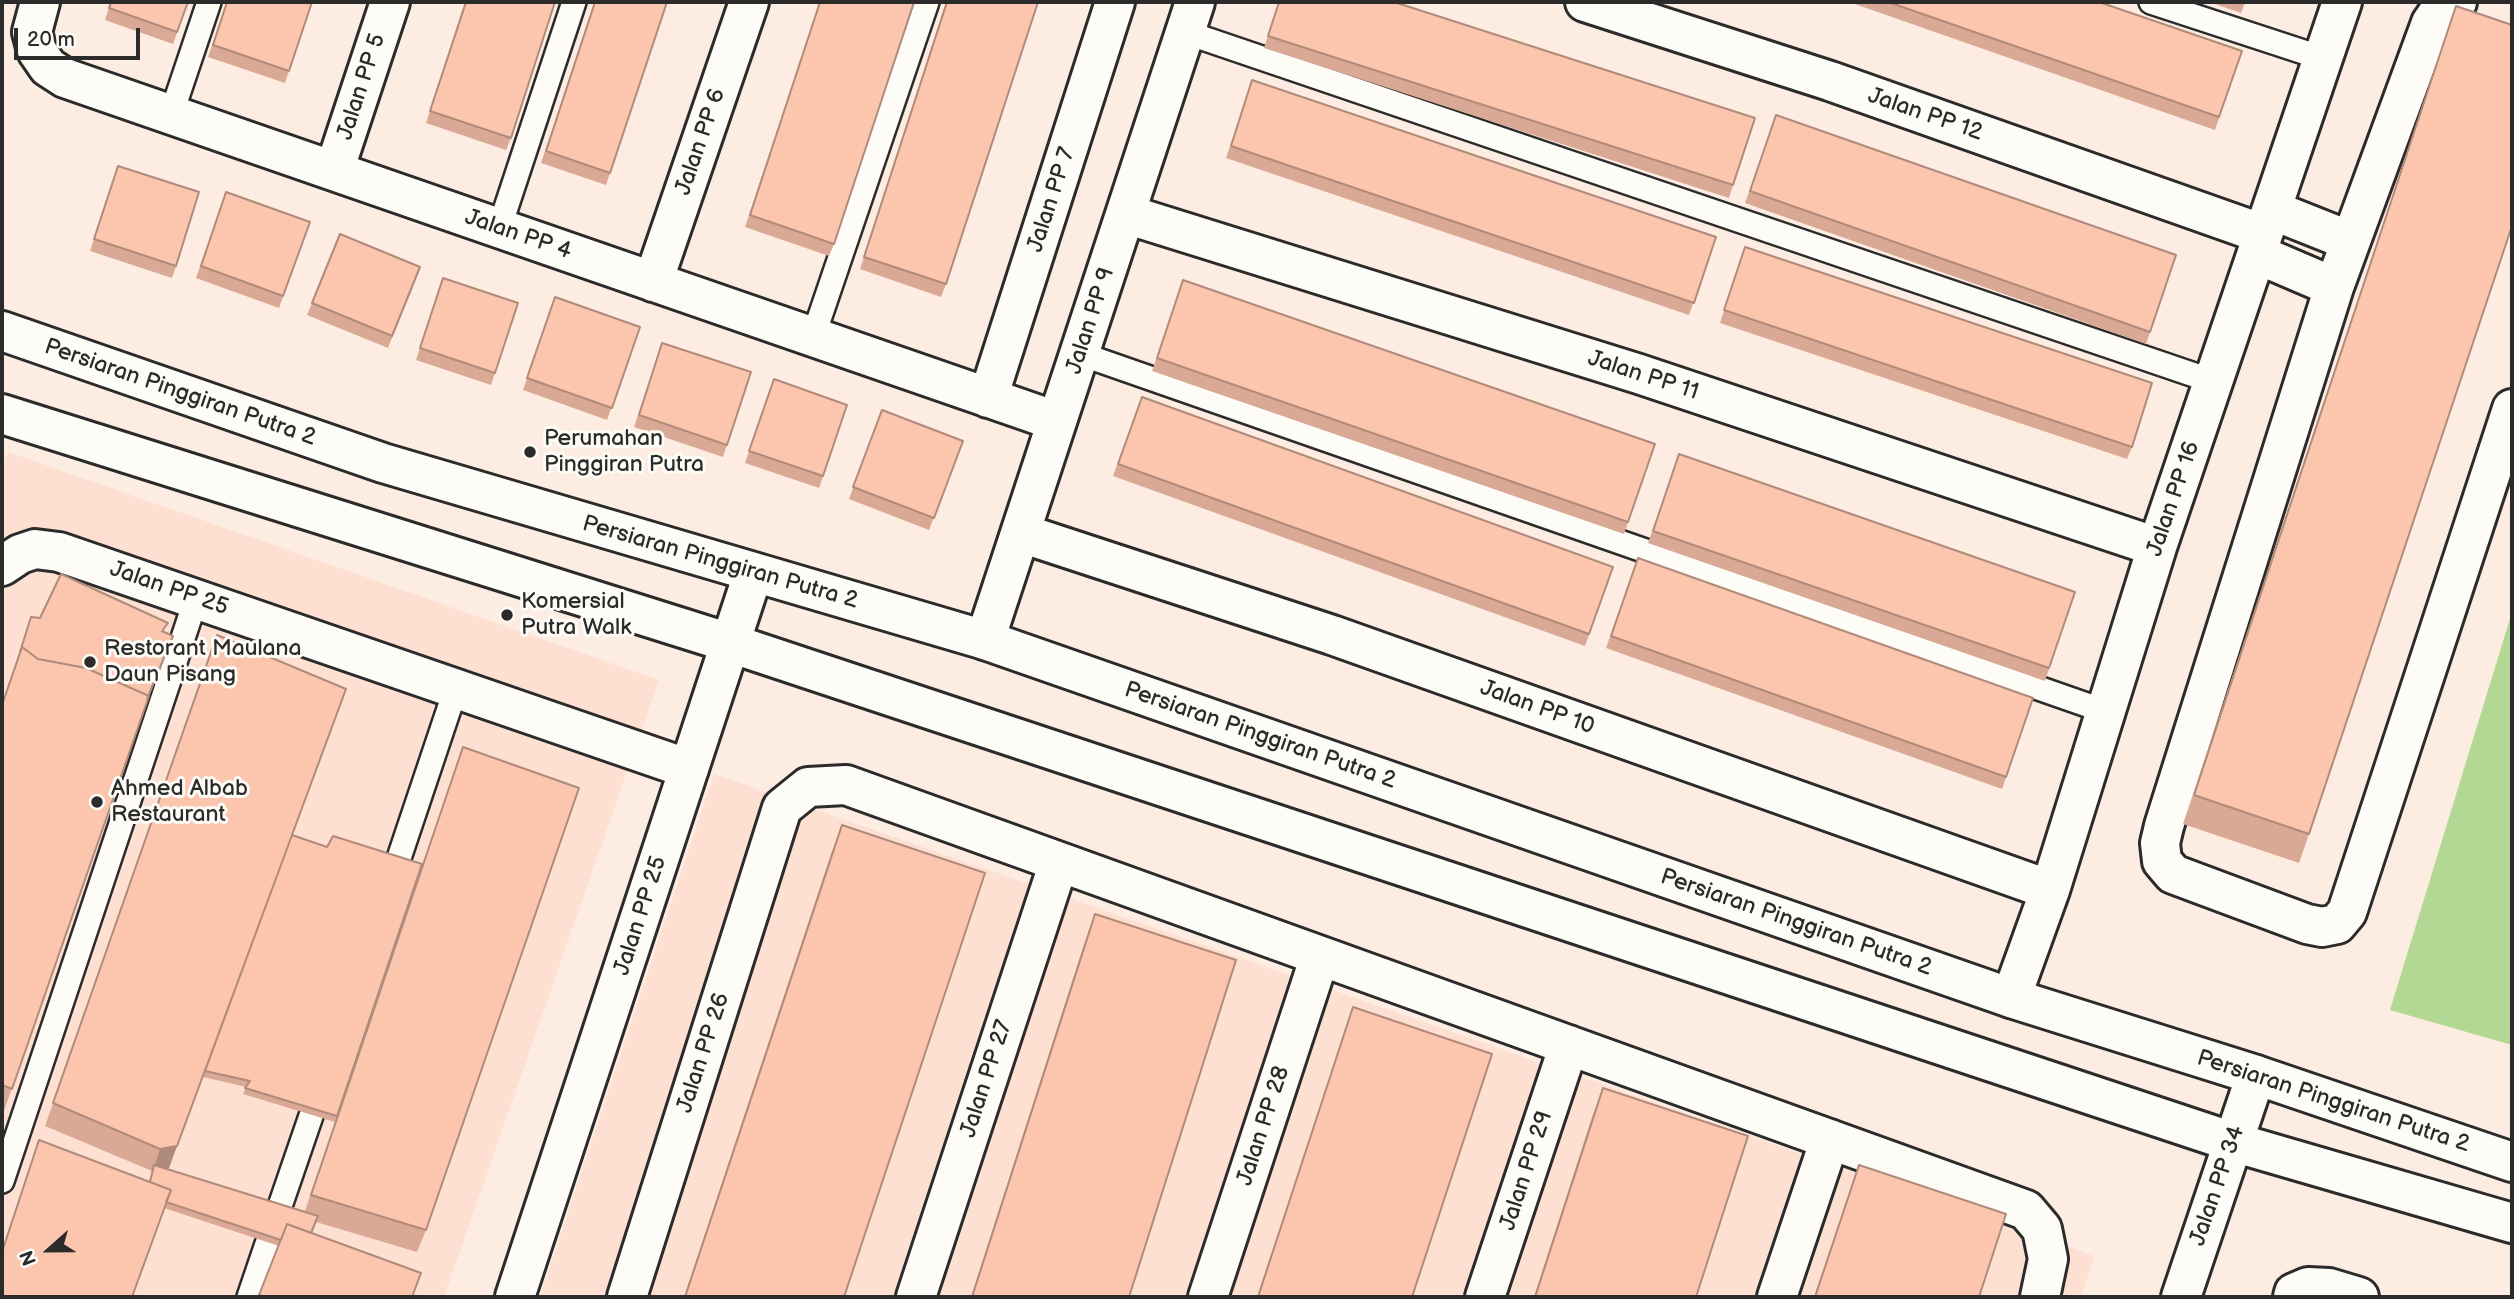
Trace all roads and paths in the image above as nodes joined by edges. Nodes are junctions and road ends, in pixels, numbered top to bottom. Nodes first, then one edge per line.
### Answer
1 (40, 2) edge
2 (209, 2) edge
3 (390, 2) edge
4 (574, 2) edge
5 (748, 2) edge
6 (928, 2) edge
7 (1115, 2) edge
8 (1585, 2) edge
9 (2151, 2) edge
10 (2342, 2) edge
11 (2457, 2) edge
12 (1190, 17) edge
13 (2325, 59) junction
14 (172, 115) junction
15 (334, 171) junction
16 (1126, 214) junction
17 (499, 229) junction
18 (2264, 233) junction
19 (2350, 241) junction
20 (653, 282) junction
21 (2334, 287) junction
22 (2, 331) edge
23 (813, 338) junction
24 (1081, 354) junction
25 (2215, 382) junction
26 (988, 398) junction
27 (2512, 410) edge
28 (2, 414) edge
29 (1056, 421) junction
30 (1021, 533) junction
31 (2157, 547) junction
32 (2, 566) edge
33 (753, 574) junction
34 (196, 599) junction
35 (985, 640) junction
36 (730, 643) junction
37 (456, 688) junction
38 (2107, 712) junction
39 (689, 769) junction
40 (1059, 862) junction
41 (397, 864) edge
42 (2050, 890) junction
43 (1320, 956) junction
44 (2011, 998) junction
45 (1569, 1045) junction
46 (2256, 1075) junction
47 (312, 1114) edge
48 (1830, 1139) junction
49 (2233, 1142) junction
50 (2512, 1162) edge
51 (2, 1181) edge
52 (279, 1209) edge
53 (2512, 1223) edge
54 (267, 1244) edge
55 (2041, 1293) edge
56 (2293, 1295) edge
57 (249, 1297) edge
58 (515, 1297) edge
59 (627, 1297) edge
60 (916, 1297) edge
61 (1208, 1297) edge
62 (1485, 1297) edge
63 (1777, 1297) edge
64 (2181, 1297) edge
65 (2359, 1297) edge

1 - 14 street, Jalan PP 4
2 - 14 lane
3 - 15 street, Jalan PP 5
4 - 17 lane
5 - 20 street, Jalan PP 6
6 - 23 lane
7 - 26 street, Jalan PP 7
8 - 18 street, Jalan PP 12
9 - 13 lane
10 - 13 street, Jalan PP 16
11 - 19 street
12 - 16 street, Jalan PP 9
12 - 25 lane
13 - 18 street, Jalan PP 16
14 - 15 street, Jalan PP 4
15 - 17 street, Jalan PP 4
16 - 24 street, Jalan PP 9
16 - 31 street, Jalan PP 11
17 - 20 street, Jalan PP 4
18 - 19 street
18 - 21 street
18 - 25 street, Jalan PP 16
19 - 21 street
20 - 23 street, Jalan PP 4
21 - 27 street
22 - 33 street, Persiaran Pinggiran Putra 2
23 - 26 street, Jalan PP 4
24 - 29 street, Jalan PP 9
24 - 38 lane
25 - 31 street, Jalan PP 16
26 - 29 street, Jalan PP 4
28 - 36 street
29 - 30 street, Jalan PP 9
30 - 35 street, Jalan PP 9
30 - 42 street, Jalan PP 10
31 - 38 street, Jalan PP 16
32 - 34 street, Jalan PP 25
33 - 35 street, Persiaran Pinggiran Putra 2
33 - 36 street
34 - 37 street, Jalan PP 25
34 - 51 lane
35 - 44 street, Persiaran Pinggiran Putra 2
36 - 39 street
36 - 49 street
37 - 39 street, Jalan PP 25
37 - 41 lane
38 - 42 street, Jalan PP 16
39 - 58 street, Jalan PP 25
40 - 43 street
40 - 59 street, Jalan PP 26
40 - 60 street, Jalan PP 27
42 - 44 street, Jalan PP 16
43 - 45 street
43 - 61 street, Jalan PP 28
44 - 46 street, Persiaran Pinggiran Putra 2
45 - 48 street
45 - 62 street, Jalan PP 29
46 - 49 street, Jalan PP 34
46 - 50 street, Persiaran Pinggiran Putra 2
47 - 52 lane
48 - 55 street
48 - 63 street
49 - 53 street
49 - 64 street, Jalan PP 34
54 - 57 lane
56 - 65 street

